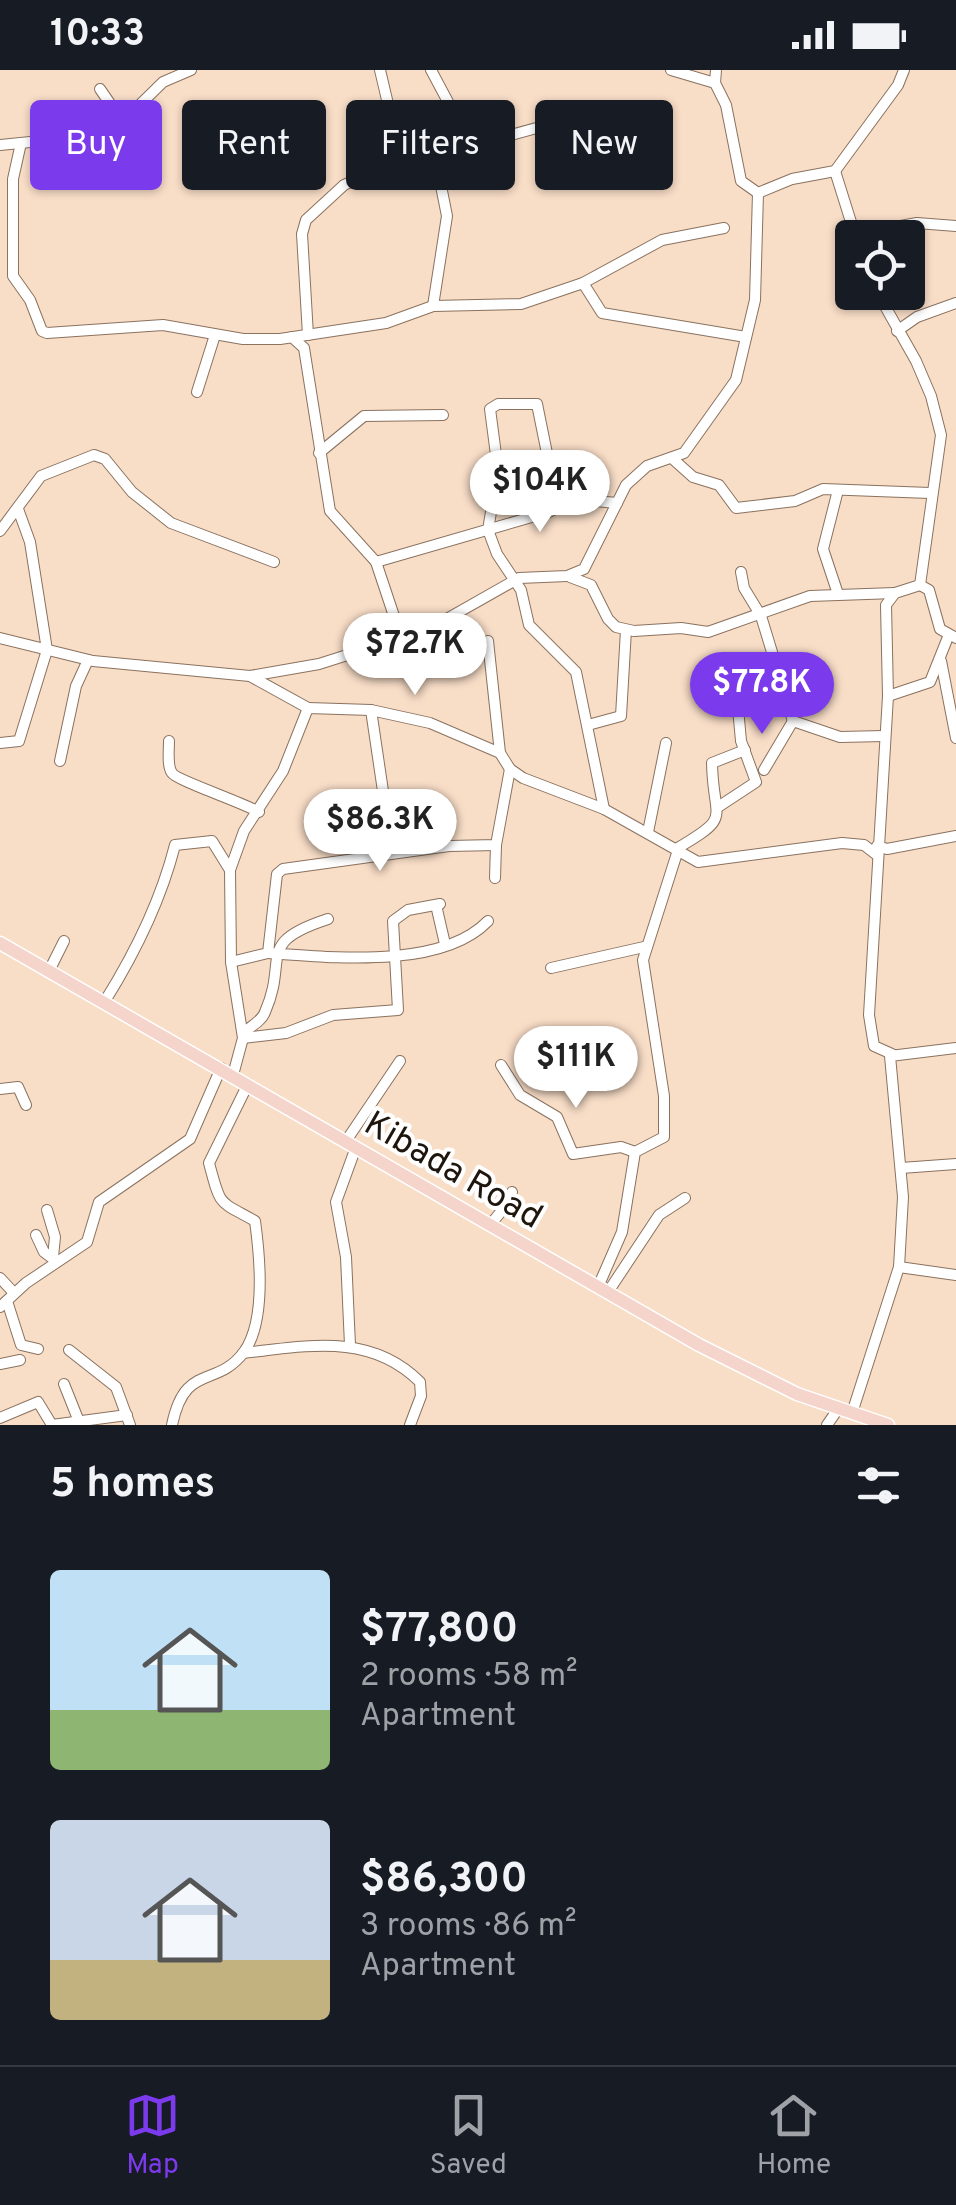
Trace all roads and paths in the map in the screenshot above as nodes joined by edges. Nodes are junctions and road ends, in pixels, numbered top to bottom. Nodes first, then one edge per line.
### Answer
1 (191, 70) edge
2 (380, 70) edge
3 (431, 70) edge
4 (671, 70) edge
5 (716, 70) edge
6 (904, 70) edge
7 (715, 83) junction
8 (100, 89) dead end
9 (108, 100) edge
10 (144, 100) edge
11 (447, 100) edge
12 (30, 142) edge
13 (21, 143) junction
14 (0, 145) edge
15 (836, 171) junction
16 (441, 190) edge
17 (758, 193) junction
18 (856, 220) edge
19 (925, 224) edge
20 (956, 226) edge
21 (724, 228) dead end
22 (583, 283) junction
23 (956, 303) edge
24 (434, 306) junction
25 (887, 310) edge
26 (898, 331) junction
27 (215, 335) junction
28 (309, 335) junction
29 (746, 337) junction
30 (292, 338) junction
31 (304, 348) junction
32 (197, 392) dead end
33 (443, 415) dead end
34 (319, 453) junction
35 (674, 460) junction
36 (838, 490) junction
37 (930, 493) junction
38 (574, 500) junction
39 (617, 503) junction
40 (18, 509) junction
41 (488, 530) junction
42 (0, 531) edge
43 (591, 561) junction
44 (274, 562) dead end
45 (376, 562) junction
46 (742, 572) dead end
47 (566, 576) junction
48 (513, 580) junction
49 (591, 585) junction
50 (920, 586) junction
51 (894, 593) junction
52 (838, 594) junction
53 (757, 612) junction
54 (626, 630) junction
55 (401, 637) junction
56 (0, 638) edge
57 (952, 638) edge
58 (488, 641) dead end
59 (47, 650) junction
60 (940, 653) junction
61 (88, 660) junction
62 (779, 675) junction
63 (250, 676) junction
64 (888, 696) junction
65 (308, 708) junction
66 (371, 710) junction
67 (793, 721) junction
68 (588, 725) junction
69 (884, 736) junction
70 (956, 738) edge
71 (0, 742) edge
72 (169, 742) dead end
73 (666, 743) dead end
74 (745, 750) junction
75 (500, 753) junction
76 (60, 761) dead end
77 (510, 769) junction
78 (764, 770) dead end
79 (718, 807) junction
80 (604, 809) junction
81 (259, 812) junction
82 (648, 832) junction
83 (956, 836) edge
84 (496, 845) junction
85 (877, 846) junction
86 (677, 849) junction
87 (392, 852) junction
88 (230, 870) junction
89 (495, 878) dead end
90 (328, 918) dead end
91 (488, 921) dead end
92 (64, 941) dead end
93 (0, 943) edge
94 (445, 944) junction
95 (644, 947) junction
96 (271, 954) junction
97 (395, 955) junction
98 (230, 962) junction
99 (551, 968) dead end
100 (49, 972) junction
101 (105, 1001) junction
102 (243, 1036) junction
103 (956, 1048) edge
104 (892, 1054) junction
105 (400, 1061) dead end
106 (501, 1065) dead end
107 (227, 1072) junction
108 (248, 1084) junction
109 (0, 1089) edge
110 (26, 1105) dead end
111 (351, 1144) junction
112 (635, 1152) junction
113 (956, 1164) edge
114 (900, 1168) junction
115 (512, 1192) dead end
116 (685, 1198) dead end
117 (47, 1210) dead end
118 (490, 1225) junction
119 (36, 1235) dead end
120 (55, 1260) junction
121 (899, 1267) junction
122 (956, 1275) edge
123 (0, 1278) edge
124 (603, 1289) junction
125 (7, 1300) edge
126 (350, 1345) junction
127 (38, 1349) dead end
128 (69, 1350) dead end
129 (243, 1353) junction
130 (20, 1360) dead end
131 (0, 1364) edge
132 (64, 1384) dead end
133 (845, 1411) junction
134 (0, 1418) edge
135 (128, 1420) edge
136 (80, 1423) edge
137 (52, 1425) edge
138 (172, 1425) edge
139 (410, 1425) edge
140 (827, 1425) edge
141 (888, 1425) edge

1 - 10 street
2 - 28 street
3 - 11 street
4 - 7 street
5 - 7 street
6 - 15 street
7 - 17 street
8 - 9 street
12 - 13 street
13 - 14 street
13 - 27 street
15 - 17 street
15 - 18 street
16 - 24 street
17 - 29 street
19 - 20 street
21 - 22 street
22 - 24 street
22 - 29 street
23 - 26 street
24 - 28 street
25 - 26 street
26 - 37 street
27 - 30 street
27 - 32 street
28 - 30 street
28 - 31 street
29 - 35 street
30 - 31 street
31 - 34 street
33 - 34 street
34 - 45 street
35 - 36 street
35 - 39 street
36 - 37 street
36 - 52 street
37 - 50 street
38 - 39 street
38 - 41 street
38 - 41 street
39 - 43 street
40 - 42 street
40 - 44 street
40 - 59 street
41 - 45 street
41 - 48 street
43 - 47 street
43 - 49 street
45 - 55 street
46 - 53 street
47 - 48 street
47 - 49 street
48 - 55 street
48 - 68 street
49 - 54 street
50 - 51 street
50 - 57 street
51 - 52 street
51 - 64 street
52 - 53 street
53 - 54 street
53 - 62 street
54 - 68 street
55 - 63 street
56 - 59 street
57 - 60 street
58 - 75 street
59 - 61 street
59 - 71 street
60 - 64 street
60 - 70 street
61 - 63 street
61 - 76 street
62 - 67 street
62 - 74 street
63 - 65 street
64 - 69 street
65 - 66 street
65 - 81 street
66 - 75 street
66 - 87 street
67 - 69 street
67 - 78 street
68 - 80 street
69 - 85 street
72 - 81 street
73 - 82 street
74 - 79 street
74 - 79 street
75 - 77 street
77 - 80 street
77 - 84 street
79 - 86 street
80 - 82 street
81 - 88 street
82 - 86 street
83 - 85 street
84 - 87 street
84 - 89 street
85 - 86 street
85 - 104 street
86 - 95 street
87 - 96 street
88 - 98 street
88 - 101 street
90 - 96 street
91 - 94 street
92 - 100 street
93 - 100 main road, Kibada Road
94 - 97 street
94 - 97 street
95 - 99 street
95 - 112 street
96 - 97 street
96 - 98 street
96 - 102 street
97 - 102 street
98 - 102 street
100 - 101 main road, Kibada Road
101 - 107 main road, Kibada Road
102 - 107 street
103 - 104 street
104 - 114 street
105 - 111 street
106 - 112 street
107 - 108 main road, Kibada Road
107 - 120 street
108 - 111 main road, Kibada Road
108 - 129 street
109 - 110 street
111 - 118 main road, Kibada Road
111 - 126 street
112 - 124 street
113 - 114 street
114 - 121 street
115 - 118 street
116 - 124 street
117 - 120 street
118 - 124 main road, Kibada Road
119 - 120 street
120 - 125 street
121 - 122 street
121 - 133 street
123 - 125 street
124 - 133 main road, Kibada Road
125 - 127 street
126 - 129 street
126 - 139 street
128 - 135 street
129 - 138 street
130 - 131 street
132 - 136 street
133 - 140 street
133 - 141 main road, Kibada Road
134 - 137 street
135 - 136 street
136 - 137 street

